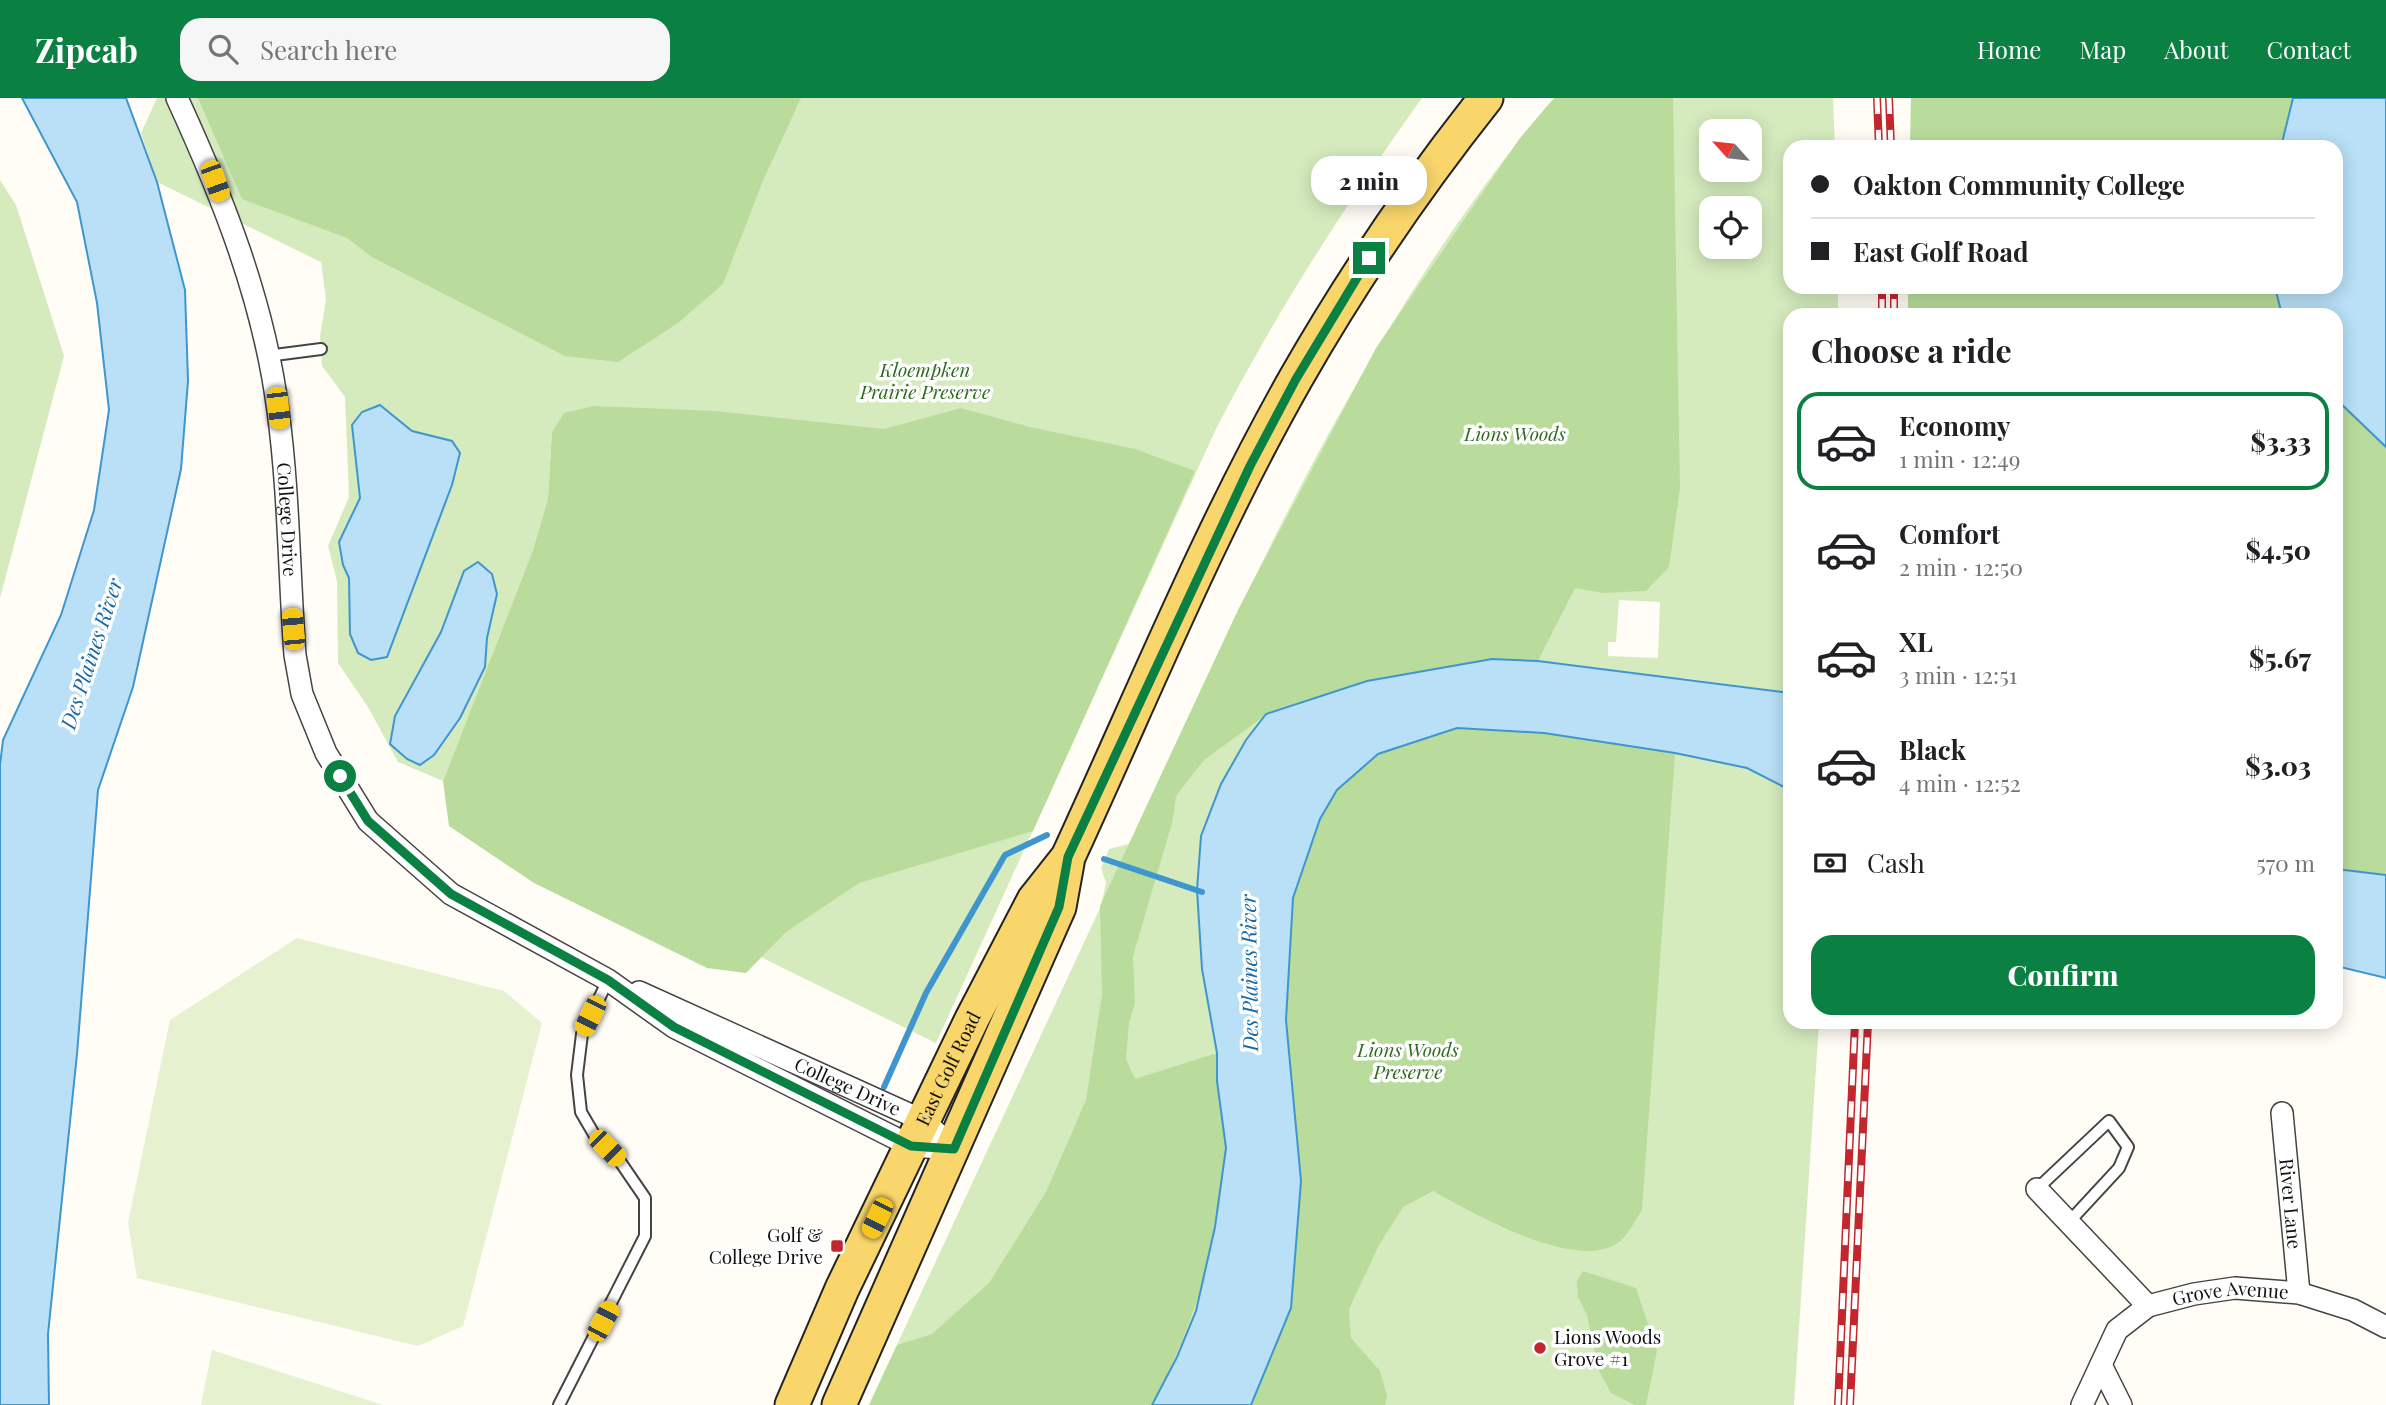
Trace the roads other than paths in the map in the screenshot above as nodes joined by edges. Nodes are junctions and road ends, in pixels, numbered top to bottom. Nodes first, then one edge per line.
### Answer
1 (177, 98) edge
2 (1486, 98) edge
3 (321, 349) dead end
4 (267, 356) junction
5 (1068, 857) junction
6 (608, 980) junction
7 (2283, 1113) dead end
8 (918, 1134) junction
9 (954, 1149) junction
10 (2037, 1189) joint
11 (2069, 1222) junction
12 (2299, 1293) junction
13 (2148, 1306) junction
14 (2386, 1327) edge
15 (2101, 1364) junction
16 (559, 1405) edge
17 (792, 1405) edge
18 (839, 1405) edge
19 (2082, 1405) edge
20 (2121, 1405) edge

1 - 4 street, College Drive
2 - 5 main road, East Golf Road
3 - 4 lane
4 - 6 street, College Drive
5 - 8 main road, East Golf Road
5 - 9 main road, East Golf Road
6 - 8 street, College Drive
6 - 16 lane
7 - 12 street, River Lane
8 - 9 street, College Drive
8 - 17 main road, East Golf Road
9 - 18 main road, East Golf Road
10 - 11 street
10 - 11 lane
11 - 13 street
12 - 13 street, Grove Avenue
12 - 14 street, Grove Avenue
13 - 15 street, Grove Avenue
15 - 19 street, Grove Avenue
15 - 20 street

